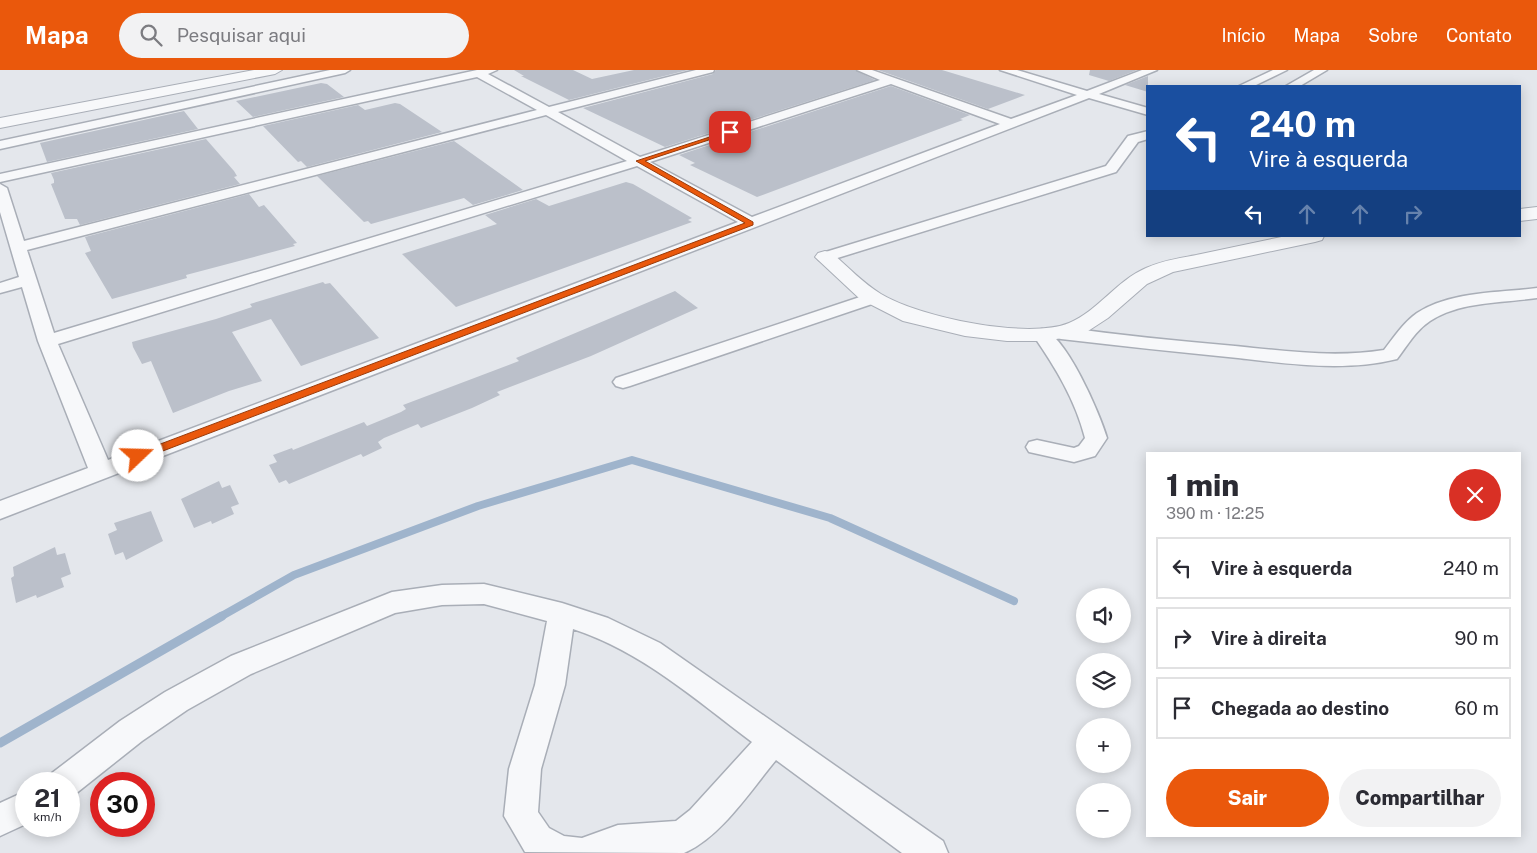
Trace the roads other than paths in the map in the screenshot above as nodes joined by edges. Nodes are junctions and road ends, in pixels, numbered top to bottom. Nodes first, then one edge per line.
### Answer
1 (275, 70) edge
2 (346, 70) edge
3 (492, 70) edge
4 (709, 70) edge
5 (862, 70) edge
6 (1152, 70) edge
7 (1282, 70) edge
8 (1322, 70) edge
9 (1014, 71) edge
10 (478, 73) junction
11 (892, 80) junction
12 (1248, 85) edge
13 (1294, 85) edge
14 (1088, 95) junction
15 (1146, 111) edge
16 (550, 112) junction
17 (0, 123) edge
18 (1012, 124) junction
19 (1146, 135) edge
20 (0, 145) edge
21 (640, 161) junction
22 (0, 178) edge
23 (0, 188) edge
24 (1537, 213) edge
25 (1521, 215) edge
26 (751, 223) junction
27 (1310, 237) edge
28 (18, 247) junction
29 (825, 257) joint
30 (28, 280) junction
31 (0, 288) edge
32 (1537, 293) edge
33 (872, 298) junction
34 (1051, 334) junction
35 (47, 341) junction
36 (623, 382) dead end
37 (1037, 446) dead end
38 (101, 470) junction
39 (0, 510) edge
40 (562, 614) junction
41 (774, 739) junction
42 (78, 772) edge
43 (15, 812) edge
44 (0, 820) edge
45 (576, 853) edge
46 (587, 853) edge
47 (931, 853) edge

1 - 17 street
2 - 20 street
3 - 10 street
4 - 16 street
5 - 11 street
6 - 14 street
7 - 12 street
8 - 13 street
9 - 14 street
10 - 16 street
10 - 22 street
11 - 18 street
11 - 21 street
14 - 15 street
14 - 18 street
16 - 21 street
16 - 28 street
18 - 26 street
19 - 29 street
21 - 26 street
21 - 35 street
23 - 28 street
24 - 25 street
26 - 38 street
27 - 34 street
28 - 30 street
29 - 33 street
30 - 31 street
30 - 35 street
32 - 34 street
33 - 34 street
33 - 36 street
34 - 37 street
35 - 38 street
38 - 39 street
40 - 41 street
40 - 42 street
40 - 45 street
41 - 46 street
41 - 47 street
43 - 44 street

